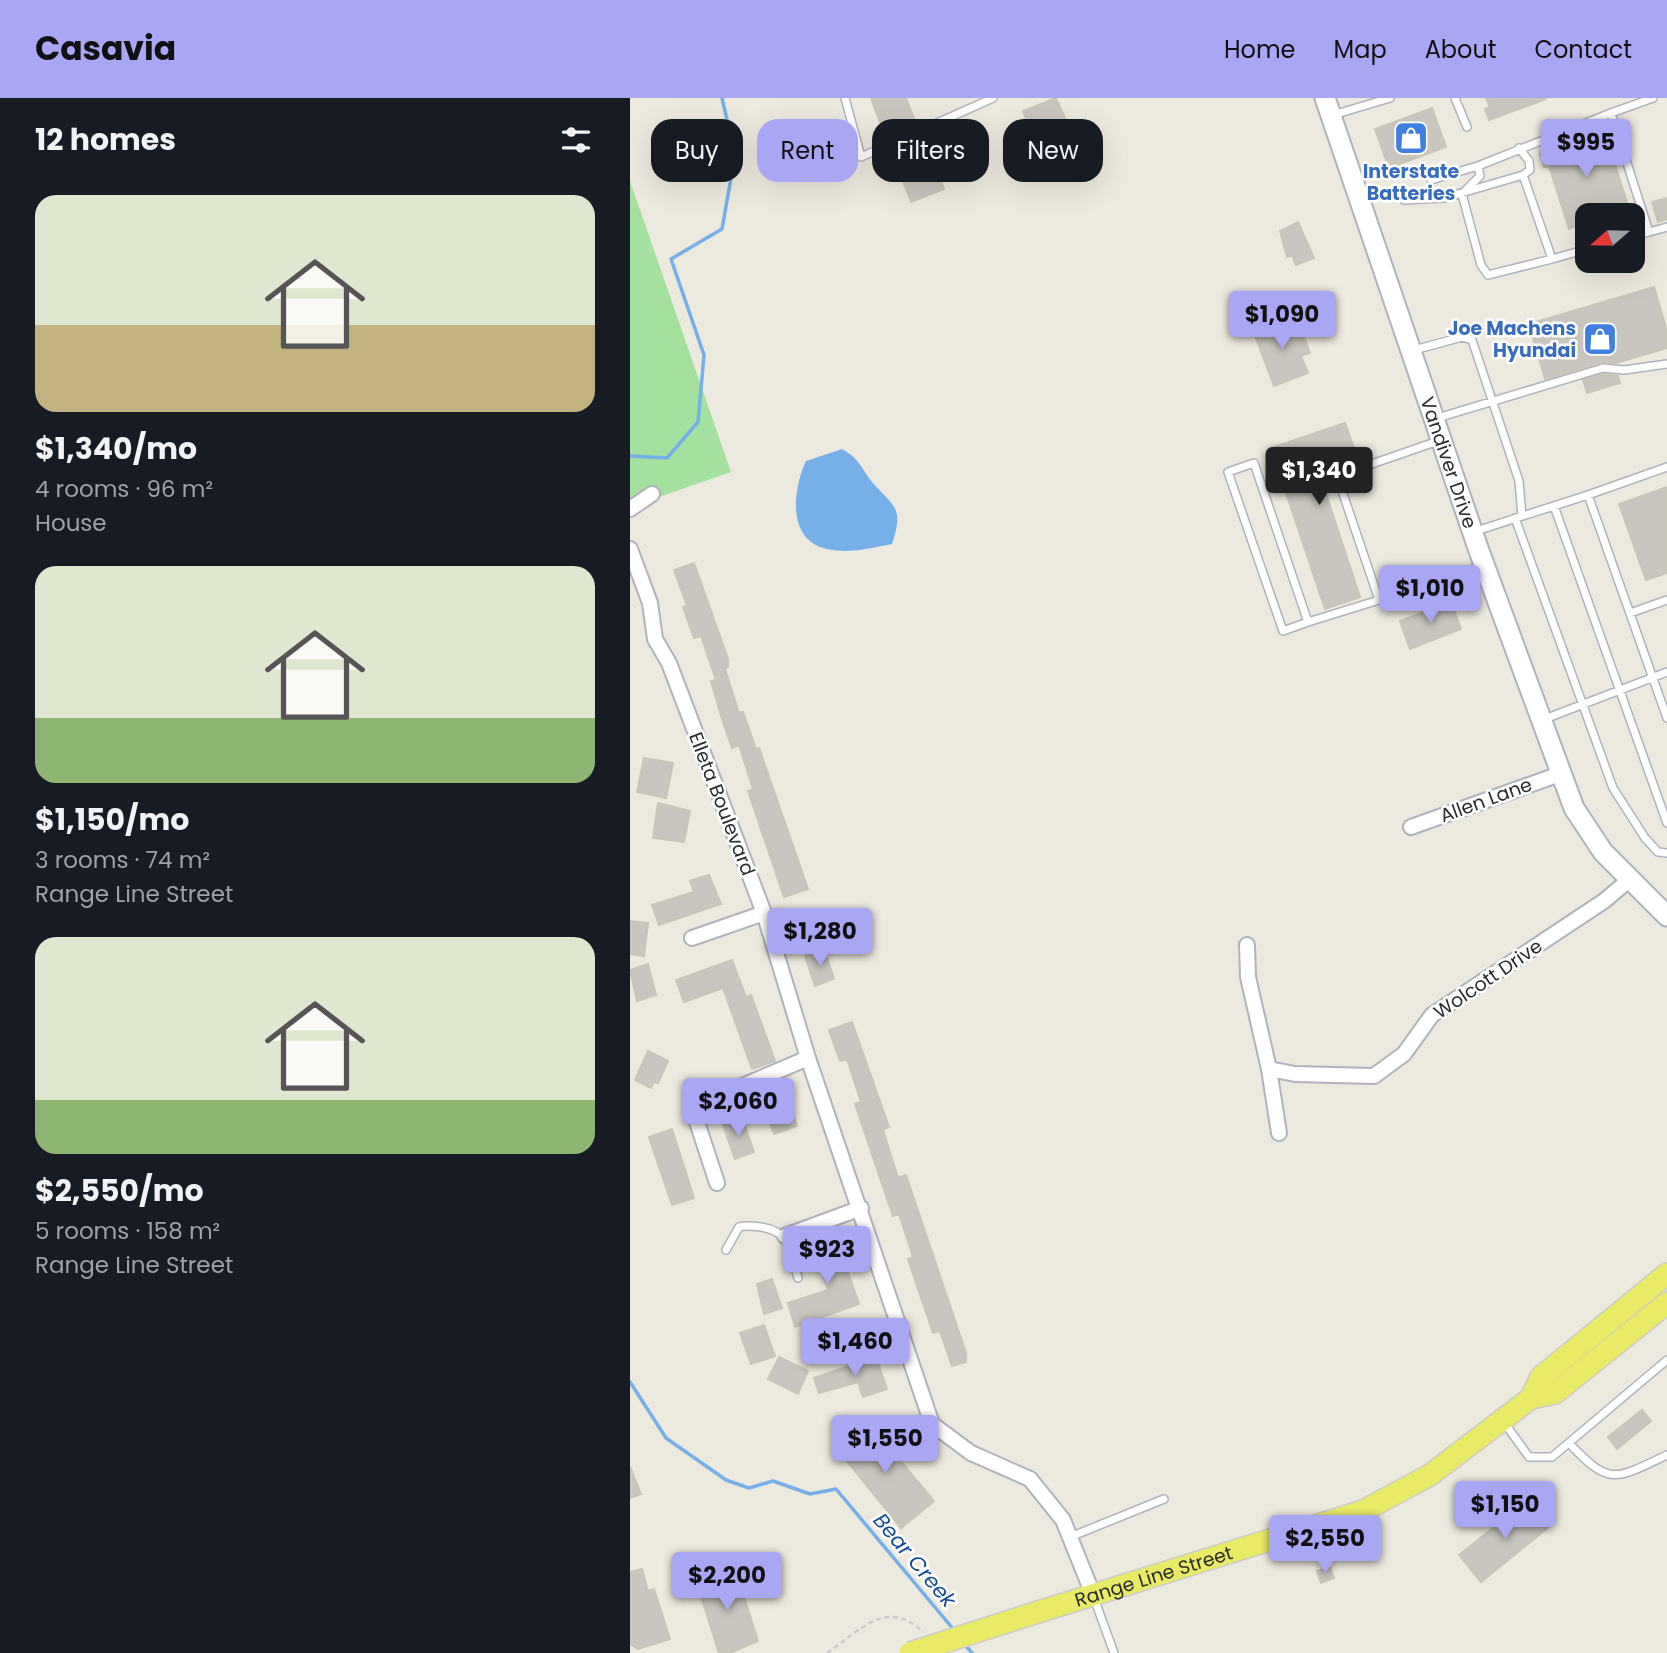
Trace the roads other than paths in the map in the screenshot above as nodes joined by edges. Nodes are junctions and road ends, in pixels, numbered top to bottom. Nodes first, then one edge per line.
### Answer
1 (845, 98) edge
2 (993, 98) edge
3 (1390, 98) edge
4 (1455, 98) edge
5 (1653, 98) edge
6 (1328, 107) edge
7 (1611, 113) junction
8 (1467, 127) dead end
9 (1519, 148) junction
10 (1478, 166) junction
11 (1523, 175) junction
12 (1431, 180) dead end
13 (1462, 194) junction
14 (1404, 200) dead end
15 (1667, 227) edge
16 (1649, 232) junction
17 (1645, 233) edge
18 (1575, 252) edge
19 (1552, 259) junction
20 (1411, 351) junction
21 (1667, 364) edge
22 (1492, 401) junction
23 (1434, 419) junction
24 (1441, 440) junction
25 (1667, 467) edge
26 (652, 494) dead end
27 (1588, 495) junction
28 (1554, 506) junction
29 (630, 509) edge
30 (1519, 517) junction
31 (1472, 532) junction
32 (630, 549) edge
33 (1484, 565) junction
34 (1379, 600) junction
35 (1667, 600) edge
36 (1630, 614) junction
37 (1308, 622) junction
38 (1667, 672) edge
39 (1652, 677) junction
40 (1621, 689) junction
41 (1584, 704) junction
42 (1667, 718) edge
43 (1541, 720) junction
44 (1560, 774) junction
45 (1667, 823) edge
46 (1411, 827) dead end
47 (1667, 853) edge
48 (1629, 880) junction
49 (764, 914) junction
50 (1667, 916) edge
51 (692, 938) dead end
52 (1248, 945) dead end
53 (808, 1058) junction
54 (1269, 1069) junction
55 (1279, 1133) dead end
56 (717, 1183) dead end
57 (861, 1208) junction
58 (785, 1236) junction
59 (726, 1250) dead end
60 (1667, 1274) edge
61 (798, 1278) dead end
62 (1667, 1303) edge
63 (899, 1324) junction
64 (843, 1342) dead end
65 (1667, 1360) edge
66 (1531, 1398) junction
67 (1502, 1420) junction
68 (1570, 1444) junction
69 (1667, 1455) edge
70 (1164, 1499) dead end
71 (1070, 1537) junction
72 (1094, 1597) junction
73 (910, 1653) edge
74 (1114, 1653) edge

1 - 2 lane
3 - 6 lane
4 - 8 lane
5 - 7 lane
6 - 20 main road, Vandiver Drive
7 - 9 lane
7 - 16 lane
9 - 10 lane
9 - 11 lane
10 - 12 lane
10 - 13 lane
11 - 13 lane
11 - 19 lane
13 - 14 lane
13 - 19 lane
15 - 16 lane
16 - 17 lane
18 - 19 lane
20 - 22 lane
20 - 23 main road, Vandiver Drive
21 - 22 lane
22 - 23 lane
22 - 30 lane
23 - 24 main road, Vandiver Drive
24 - 31 main road, Vandiver Drive
24 - 34 lane
25 - 27 lane
26 - 29 street
27 - 28 lane
27 - 36 lane
28 - 30 lane
28 - 40 lane
30 - 31 lane
30 - 41 lane
31 - 33 main road, Vandiver Drive
32 - 49 street, Elleta Boulevard
33 - 34 lane
33 - 43 main road, Vandiver Drive
34 - 37 lane
35 - 36 lane
36 - 39 lane
37 - 37 lane
38 - 39 lane
39 - 40 lane
39 - 42 lane
40 - 41 lane
40 - 45 lane
41 - 43 lane
41 - 47 lane
43 - 44 main road, Vandiver Drive
44 - 46 street, Allen Lane
44 - 48 main road, Vandiver Drive
48 - 50 main road, Vandiver Drive
48 - 54 street, Wolcott Drive
49 - 51 street
49 - 53 street, Elleta Boulevard
52 - 54 street
53 - 56 street
53 - 57 street, Elleta Boulevard
54 - 55 street
57 - 58 street
57 - 63 street, Elleta Boulevard
58 - 59 lane
58 - 61 lane
60 - 66 main road, Range Line Street
62 - 66 main road, Range Line Street
63 - 64 lane
63 - 71 street, Elleta Boulevard
65 - 68 lane
66 - 67 main road, Range Line Street
67 - 68 lane
67 - 72 main road, Range Line Street
68 - 69 lane
70 - 71 lane
71 - 72 street, Elleta Boulevard
72 - 73 main road, Range Line Street, bridge
72 - 74 lane

